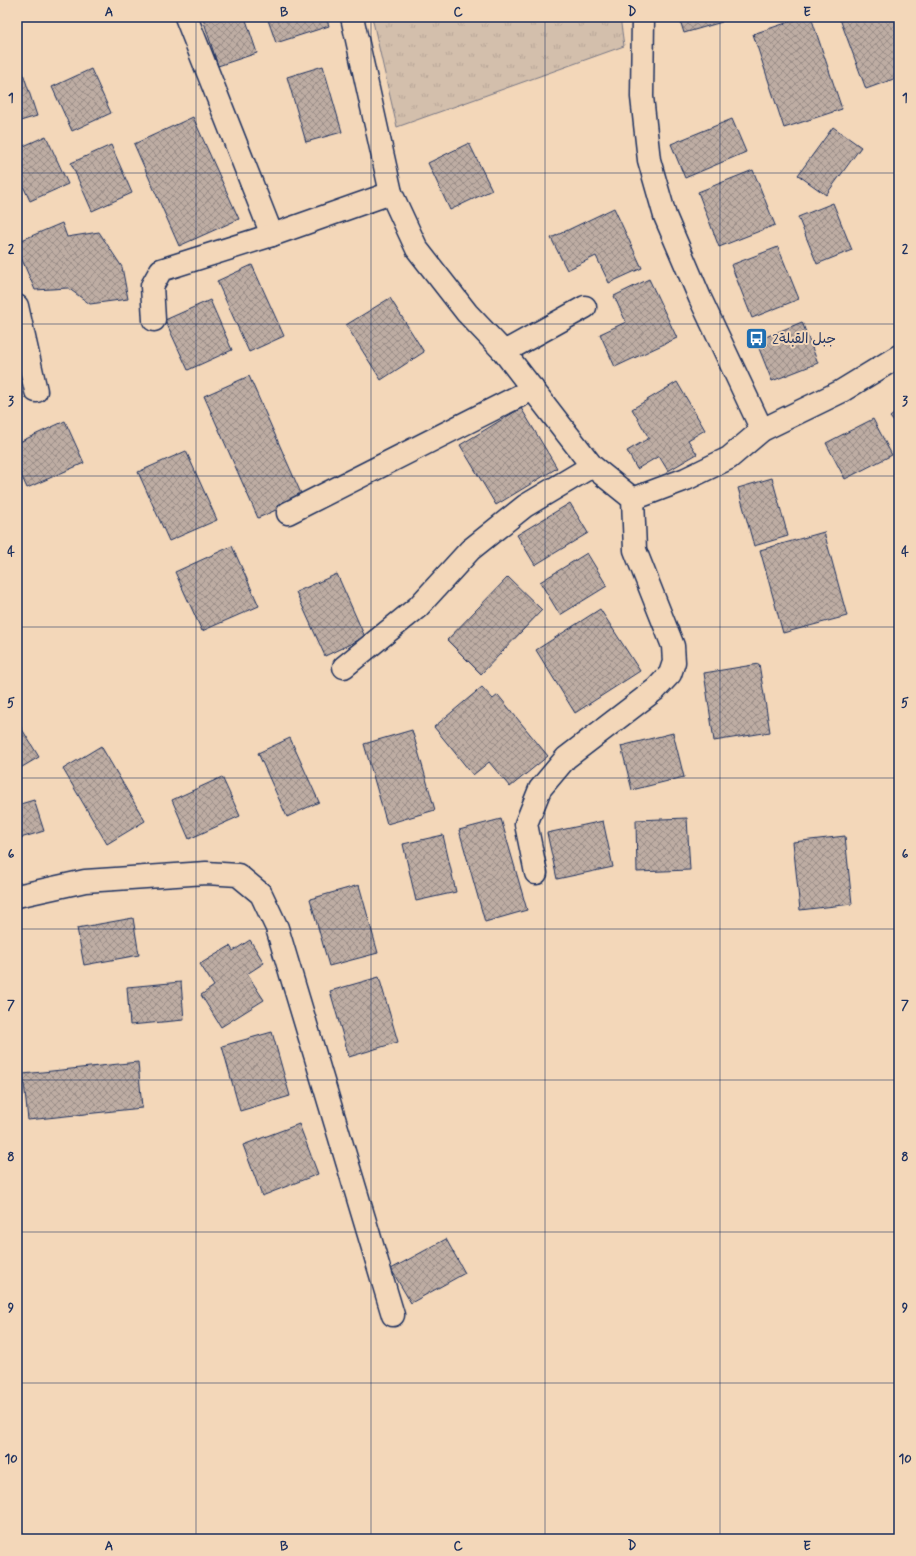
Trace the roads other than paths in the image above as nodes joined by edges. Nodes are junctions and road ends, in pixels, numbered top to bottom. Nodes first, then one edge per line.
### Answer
1 (186, 17) edge
2 (352, 17) edge
3 (644, 17) edge
4 (391, 193) junction
5 (272, 235) junction
6 (17, 306) edge
7 (585, 307) dead end
8 (154, 320) dead end
9 (504, 352) junction
10 (899, 356) edge
11 (533, 389) junction
12 (36, 391) dead end
13 (762, 430) junction
14 (592, 466) junction
15 (633, 499) junction
16 (288, 513) dead end
17 (344, 667) dead end
18 (536, 873) dead end
19 (17, 896) edge
20 (393, 1315) dead end

1 - 5 street
2 - 4 street
3 - 13 street
4 - 5 street
4 - 9 street
5 - 8 street
6 - 12 street
7 - 9 street
9 - 11 street
10 - 13 street
11 - 14 street
11 - 16 street
13 - 15 street
14 - 15 street
14 - 17 street
15 - 18 street
19 - 20 street

